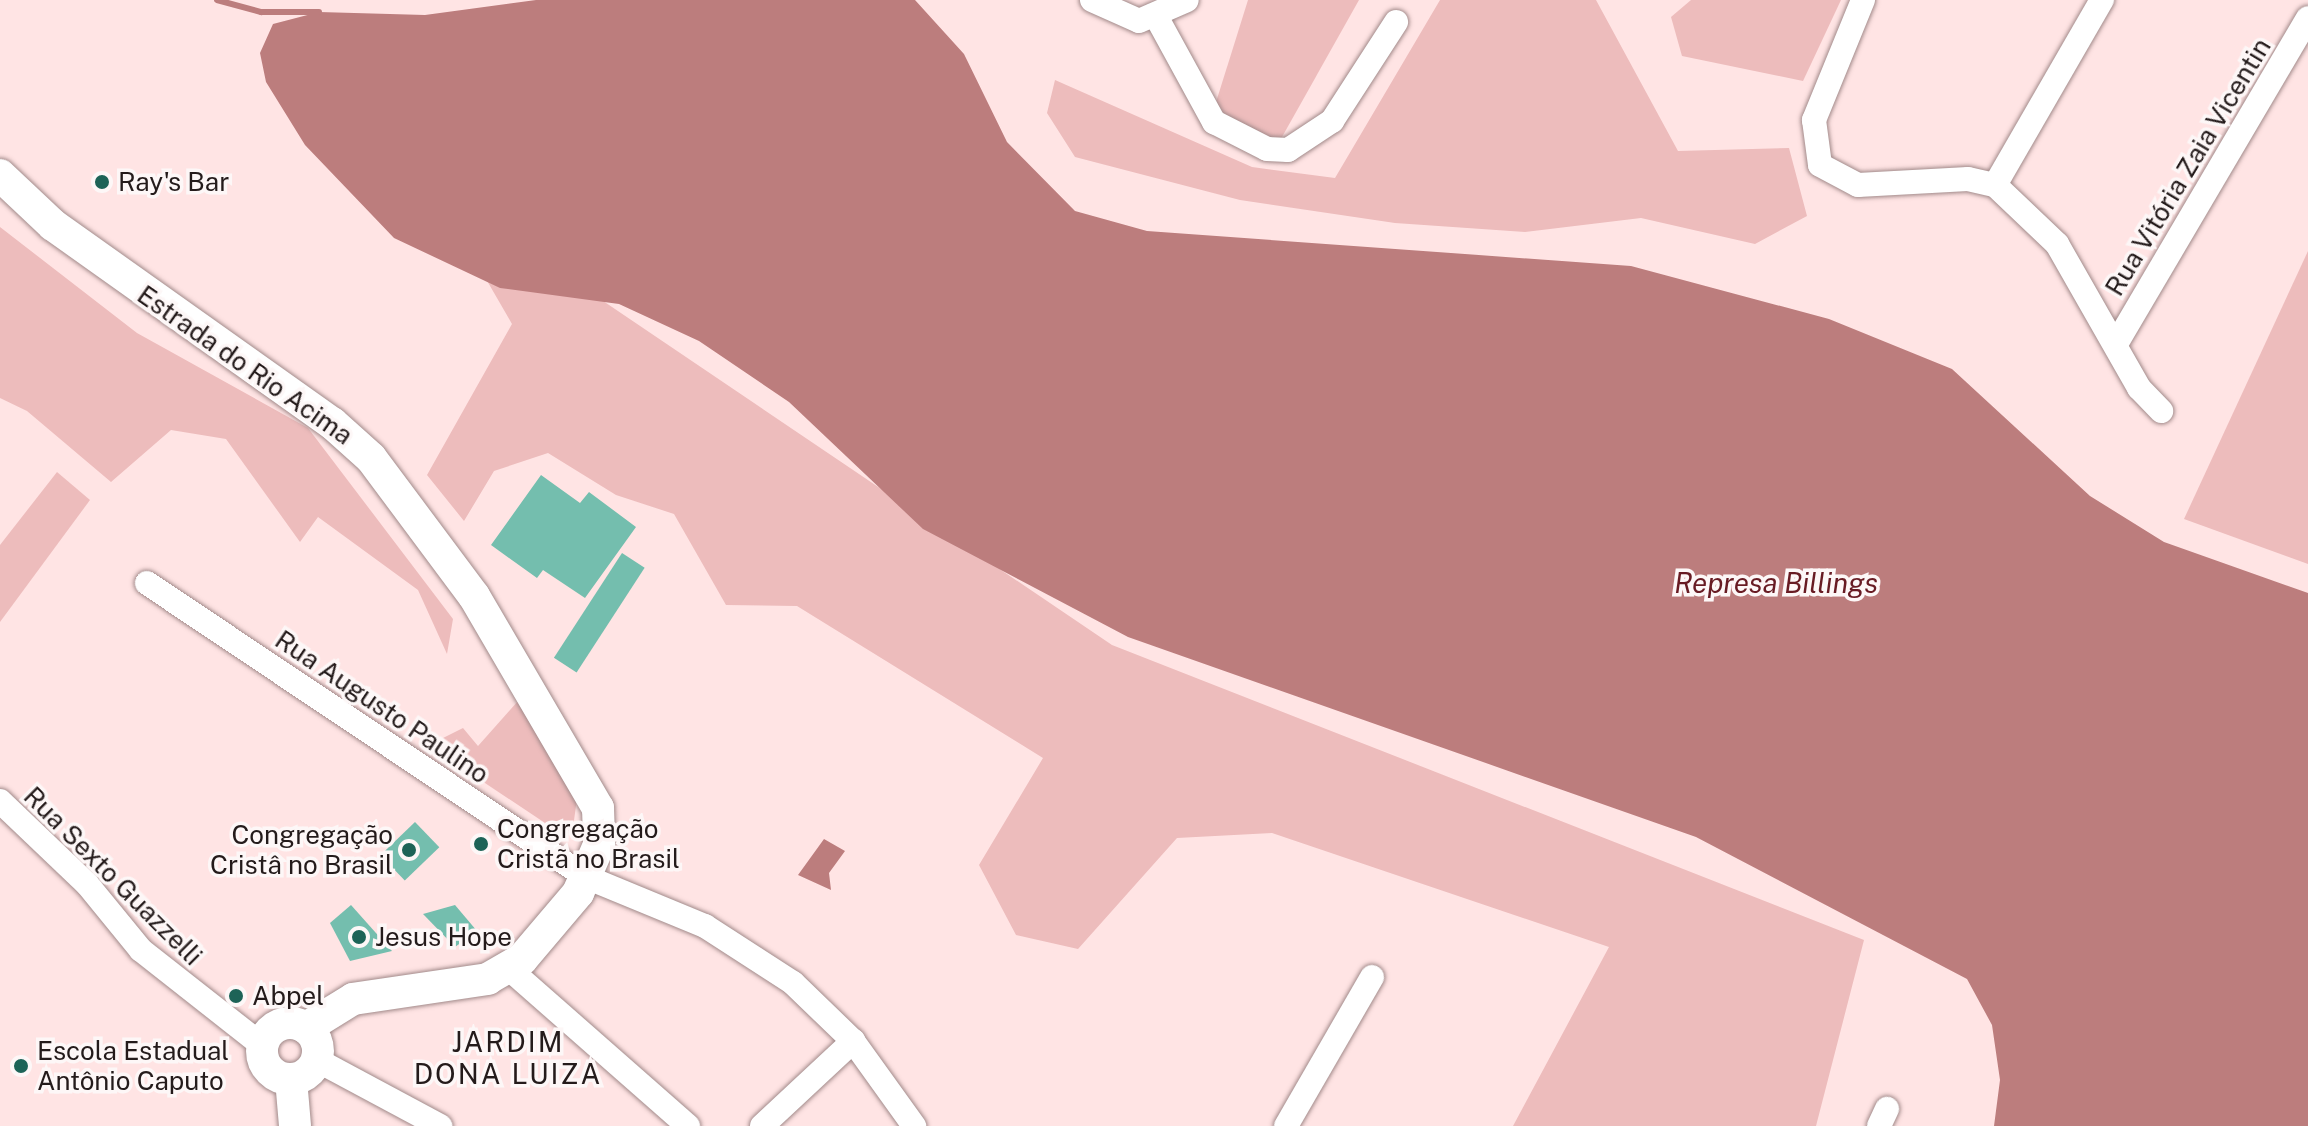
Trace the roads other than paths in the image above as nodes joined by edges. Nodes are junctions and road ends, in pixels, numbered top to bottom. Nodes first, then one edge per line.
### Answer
1 (1092, 0) edge
2 (1187, 0) edge
3 (1863, 0) edge
4 (2102, 0) edge
5 (1157, 18) junction
6 (2308, 18) edge
7 (1396, 22) dead end
8 (0, 175) edge
9 (1995, 185) junction
10 (2116, 344) junction
11 (2161, 411) dead end
12 (147, 583) dead end
13 (0, 801) edge
14 (586, 877) junction
15 (507, 967) junction
16 (1372, 977) dead end
17 (306, 1028) junction
18 (853, 1041) junction
19 (263, 1046) junction
20 (317, 1060) junction
21 (291, 1079) junction
22 (295, 1126) edge
23 (440, 1126) edge
24 (688, 1126) edge
25 (762, 1126) edge
26 (914, 1126) edge
27 (1286, 1126) edge

1 - 5 street
2 - 5 street
3 - 9 street
4 - 9 street
5 - 7 street
6 - 10 street, Rua Vitória Zaia Vicentin
8 - 14 main road, Estrada do Rio Acima
9 - 10 street
10 - 11 street
12 - 14 street, Rua Augusto Paulino
13 - 19 street, Rua Sexto Guazzelli
14 - 15 main road, Estrada do Rio Acima
14 - 18 street, Rua Augusto Paulino
15 - 17 main road, Estrada do Rio Acima
15 - 24 street
16 - 27 street
17 - 19 main road
17 - 20 main road
18 - 25 street
18 - 26 street, Rua Augusto Paulino
19 - 21 main road
20 - 21 main road
20 - 23 street
21 - 22 main road

